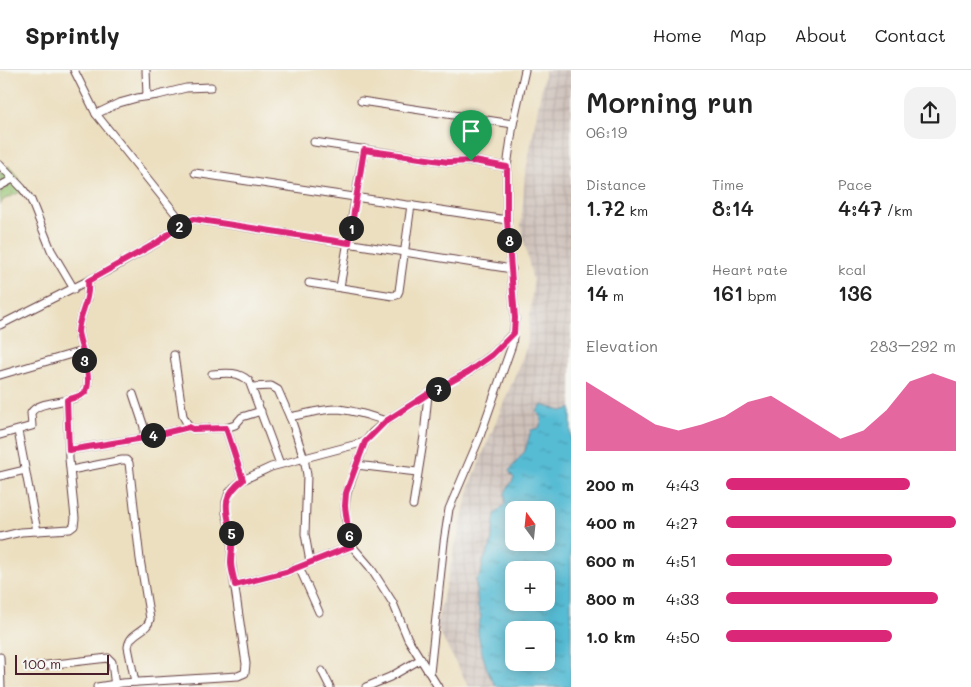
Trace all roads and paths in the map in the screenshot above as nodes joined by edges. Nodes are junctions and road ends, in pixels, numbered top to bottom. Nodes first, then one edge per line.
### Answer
1 (74, 70) edge
2 (146, 70) edge
3 (525, 70) edge
4 (211, 87) dead end
5 (147, 96) junction
6 (361, 101) dead end
7 (96, 114) junction
8 (512, 124) junction
9 (314, 142) dead end
10 (364, 150) junction
11 (0, 165) edge
12 (507, 167) junction
13 (195, 173) dead end
14 (13, 178) junction
15 (0, 186) edge
16 (356, 197) junction
17 (411, 205) junction
18 (507, 220) junction
19 (183, 223) junction
20 (349, 243) junction
21 (404, 252) junction
22 (512, 269) junction
23 (88, 281) junction
24 (309, 283) dead end
25 (340, 287) junction
26 (74, 288) junction
27 (0, 325) edge
28 (514, 333) junction
29 (82, 351) junction
30 (174, 355) dead end
31 (212, 374) dead end
32 (0, 375) edge
33 (252, 387) junction
34 (132, 394) dead end
35 (428, 394) junction
36 (67, 400) junction
37 (261, 411) junction
38 (290, 417) junction
39 (386, 421) junction
40 (189, 427) junction
41 (226, 428) junction
42 (18, 431) junction
43 (0, 435) edge
44 (144, 438) junction
45 (365, 442) junction
46 (69, 450) junction
47 (304, 458) junction
48 (280, 464) junction
49 (356, 465) junction
50 (25, 470) junction
51 (71, 470) junction
52 (417, 472) junction
53 (0, 476) edge
54 (243, 480) junction
55 (413, 505) dead end
56 (37, 531) junction
57 (0, 537) edge
58 (352, 546) junction
59 (310, 562) junction
60 (299, 567) junction
61 (235, 585) junction
62 (319, 612) dead end
63 (0, 657) edge
64 (421, 659) junction
65 (38, 666) dead end
66 (322, 670) dead end
67 (430, 672) junction
68 (135, 682) junction
69 (181, 683) edge
70 (115, 686) edge
71 (1, 687) edge
72 (97, 687) edge
73 (330, 687) edge
74 (366, 687) edge
75 (438, 687) edge

1 - 7 street
2 - 5 street
3 - 8 street
4 - 5 street
5 - 7 street
6 - 8 street
7 - 19 street
8 - 12 street
9 - 10 street
10 - 12 street
10 - 16 street
11 - 14 street
12 - 18 street
13 - 16 street
14 - 15 street
14 - 26 street
16 - 17 street
16 - 20 street
17 - 18 street
17 - 21 street
18 - 22 street
19 - 20 street
19 - 23 street
20 - 21 street
20 - 25 street
21 - 22 street
21 - 25 street
22 - 28 street
23 - 26 street
23 - 29 street
24 - 25 street
26 - 27 street
28 - 35 street
28 - 67 street
29 - 32 street
29 - 36 street
30 - 40 street
31 - 33 street
33 - 37 street
33 - 38 street
34 - 44 street
35 - 39 street
35 - 52 street
36 - 42 street
36 - 46 street
37 - 41 street
37 - 48 street
38 - 39 street
38 - 47 street
39 - 45 street
40 - 41 street
40 - 44 street
41 - 54 street
42 - 43 street
42 - 50 street
44 - 46 street
45 - 47 street
45 - 49 street
46 - 51 street
47 - 48 street
47 - 59 street
48 - 54 street
49 - 52 street
49 - 58 street
50 - 53 street
50 - 56 street
51 - 56 street
51 - 68 street
52 - 55 street
54 - 61 street
56 - 57 street
58 - 59 street
58 - 64 street
59 - 60 street
60 - 61 street
60 - 62 street
61 - 69 street
63 - 71 street
64 - 67 street
64 - 74 street
65 - 70 street
66 - 73 street
67 - 75 street
68 - 69 street
68 - 70 street
70 - 72 street

